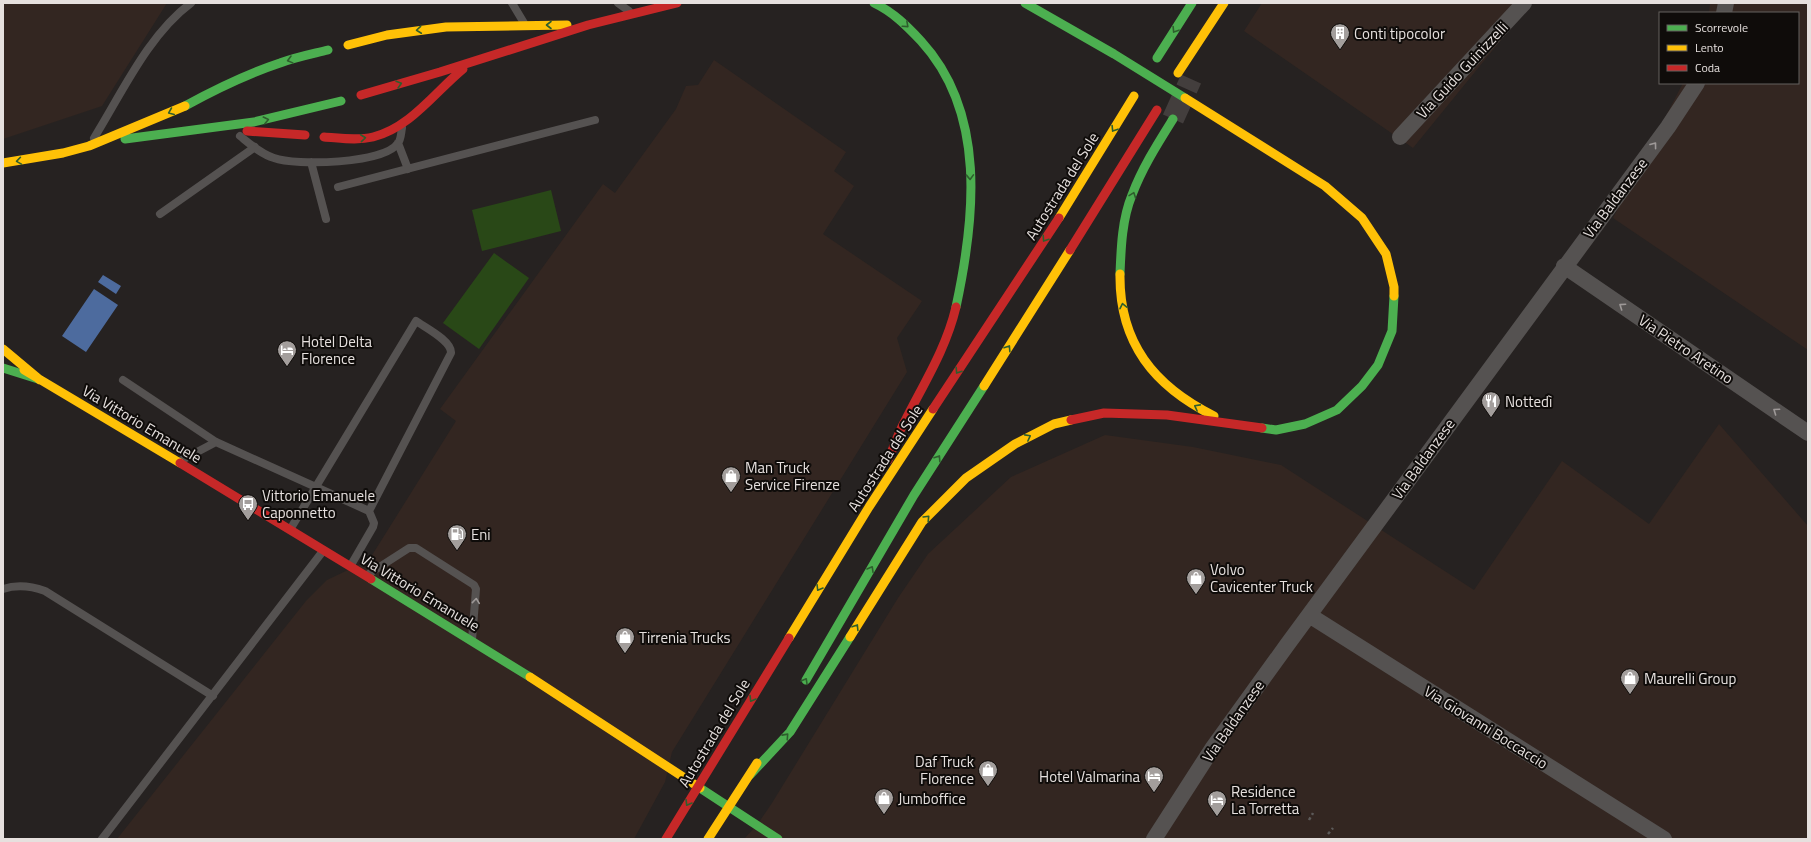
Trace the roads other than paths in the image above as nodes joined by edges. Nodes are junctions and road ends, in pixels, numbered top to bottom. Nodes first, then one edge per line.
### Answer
1 (191, 3) edge
2 (512, 3) edge
3 (618, 3) edge
4 (677, 3) edge
5 (874, 3) edge
6 (1025, 3) edge
7 (1192, 3) edge
8 (1524, 3) edge
9 (1224, 4) edge
10 (633, 14) junction
11 (525, 25) junction
12 (588, 25) junction
13 (348, 45) dead end
14 (328, 50) dead end
15 (1203, 52) dead end
16 (1157, 58) dead end
17 (474, 62) junction
18 (1178, 73) dead end
19 (1696, 84) edge
20 (361, 95) dead end
21 (1134, 96) dead end
22 (341, 101) dead end
23 (1157, 110) dead end
24 (1173, 119) tunnel mouth
25 (595, 120) dead end
26 (404, 123) junction
27 (204, 130) junction
28 (233, 131) junction
29 (305, 135) dead end
30 (324, 137) dead end
31 (1400, 137) dead end
32 (102, 141) junction
33 (398, 143) junction
34 (89, 146) junction
35 (255, 147) junction
36 (63, 153) junction
37 (311, 162) junction
38 (3, 163) edge
39 (30, 169) dead end
40 (408, 169) junction
41 (338, 187) dead end
42 (160, 214) dead end
43 (326, 219) dead end
44 (1564, 266) junction
45 (3, 349) edge
46 (3, 357) edge
47 (3, 368) edge
48 (40, 380) junction
49 (123, 380) dead end
50 (1232, 424) junction
51 (1808, 433) edge
52 (216, 442) junction
53 (178, 462) junction
54 (316, 487) junction
55 (869, 507) junction
56 (369, 511) junction
57 (290, 529) junction
58 (324, 550) junction
59 (351, 566) junction
60 (366, 575) junction
61 (3, 589) edge
62 (1309, 615) junction
63 (472, 640) junction
64 (802, 686) dead end
65 (213, 696) junction
66 (770, 741) dead end
67 (750, 775) junction
68 (710, 836) edge
69 (102, 839) edge
70 (666, 839) edge
71 (778, 839) edge
72 (1154, 839) edge
73 (1664, 839) edge

1 - 34 lane
2 - 11 lane
3 - 10 lane
4 - 10 main road
5 -> 55 main road
6 - 50 main road
7 -> 16 main road
8 - 31 street, Via Guido Guinizzelli
9 - 15 main road
9 - 18 main road
10 - 12 main road
12 -> 11 main road
11 -> 13 main road
12 - 17 main road
14 -> 32 main road
20 -> 17 main road
17 - 26 main road
44 -> 19 street, Via Baldanzese
21 -> 55 main road, Autostrada del Sole
27 -> 22 main road
64 -> 23 main road
50 -> 24 main road
25 - 40 lane
30 -> 26 main road
26 - 33 lane
27 - 28 main road
27 - 32 main road
28 - 29 main road
28 - 35 lane
32 - 34 main road
33 - 37 lane
33 - 40 lane
34 - 36 main road
35 - 37 lane
35 - 42 lane
36 -> 38 main road
36 - 39 main road
37 - 43 lane
40 - 41 lane
51 -> 44 street, Via Pietro Aretino
44 - 62 street, Via Baldanzese
45 - 48 main road
46 - 48 main road, Via Vittorio Emanuele
47 - 48 main road, Via Vittorio Emanuele
48 - 53 main road, Via Vittorio Emanuele
49 - 52 lane
67 -> 50 main road
52 - 53 lane
52 - 54 lane
53 - 57 main road, Via Vittorio Emanuele
54 - 56 lane
54 - 56 lane
54 - 57 lane
55 -> 70 main road, Autostrada del Sole
56 - 59 lane
57 - 58 main road, Via Vittorio Emanuele
58 - 59 main road, Via Vittorio Emanuele
58 - 65 lane
59 - 60 main road, Via Vittorio Emanuele
60 - 63 main road, Via Vittorio Emanuele
63 -> 60 lane
61 - 65 lane
62 - 72 street, Via Baldanzese
62 - 73 street, Via Giovanni Boccaccio
63 - 71 main road, Via Vittorio Emanuele
65 - 69 lane
66 - 67 main road
67 - 68 main road

